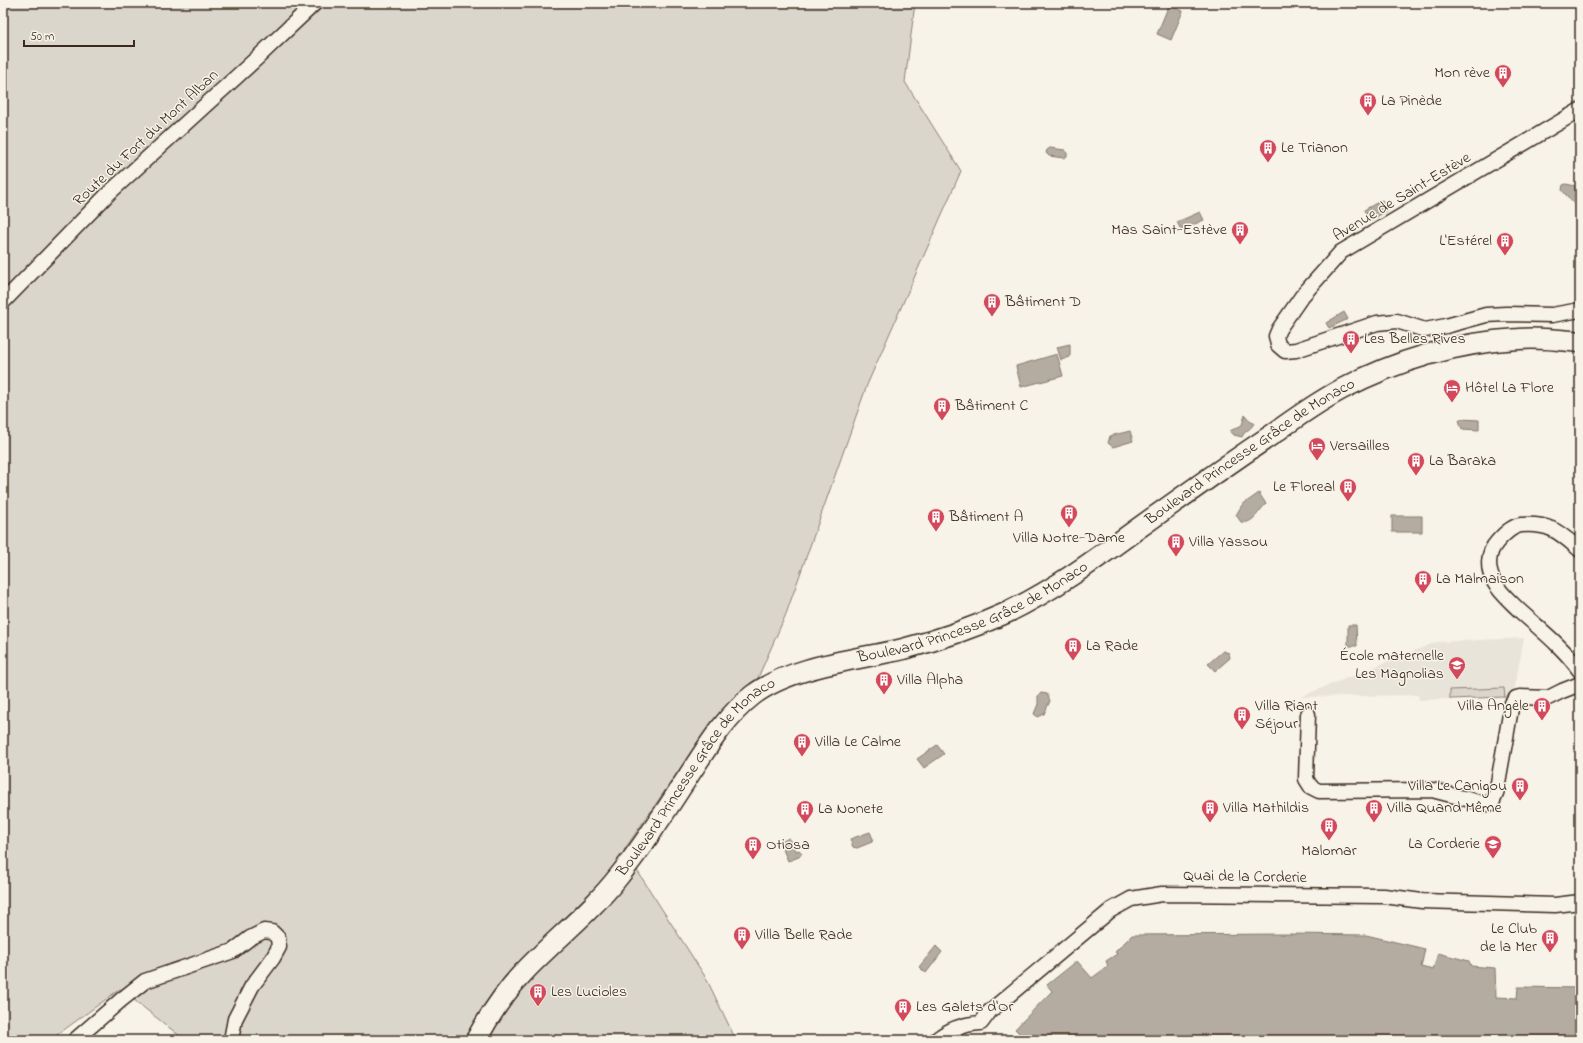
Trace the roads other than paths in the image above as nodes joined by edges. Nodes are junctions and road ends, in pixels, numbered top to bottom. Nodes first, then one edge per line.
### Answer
1 (315, 3) edge
2 (1580, 110) edge
3 (3, 302) edge
4 (1580, 310) edge
5 (1580, 342) edge
6 (1580, 550) edge
7 (1580, 671) edge
8 (1580, 684) edge
9 (1308, 714) dead end
10 (1580, 902) edge
11 (75, 1040) edge
12 (231, 1040) edge
13 (476, 1040) edge
14 (936, 1040) edge

1 - 3 street, Route du Fort du Mont Alban
2 - 4 street, Avenue de Saint-Estève
5 - 13 main road, Boulevard Princesse Grâce de Monaco
6 - 7 street
8 - 9 street
10 - 14 street, Quai de la Corderie
11 - 12 street

